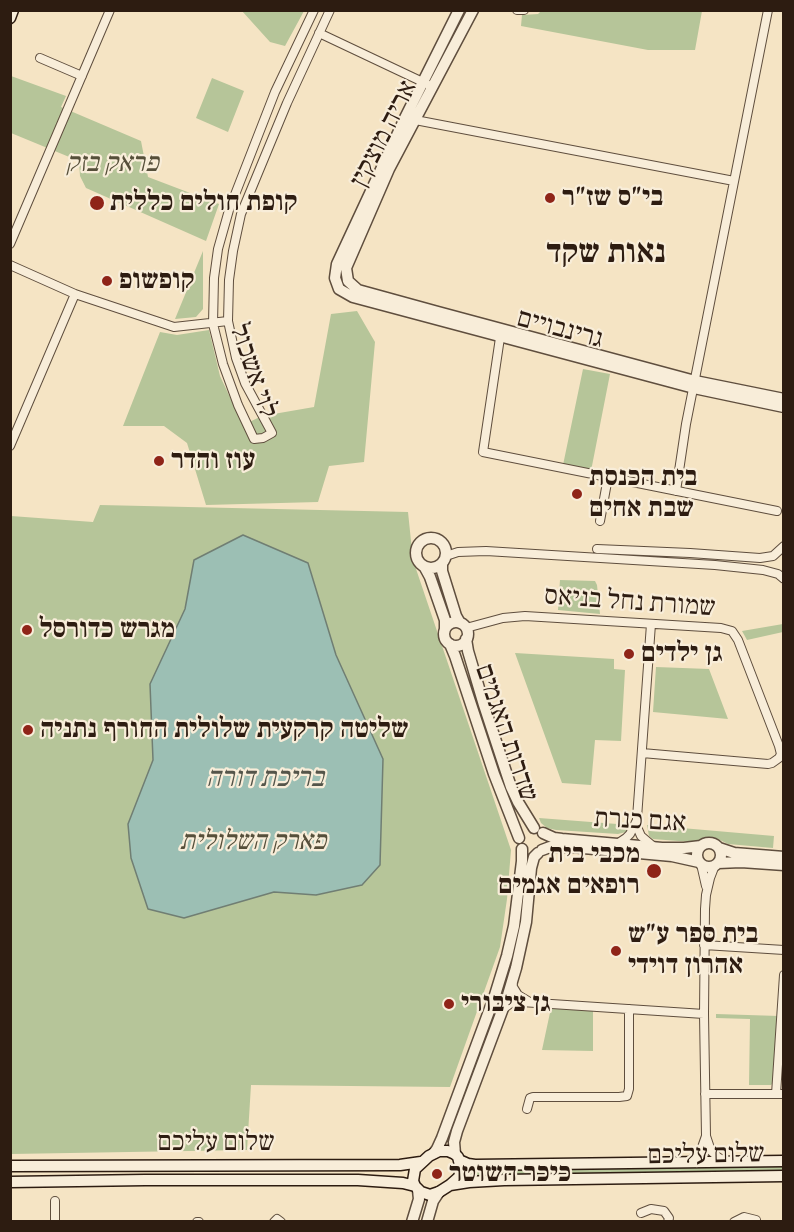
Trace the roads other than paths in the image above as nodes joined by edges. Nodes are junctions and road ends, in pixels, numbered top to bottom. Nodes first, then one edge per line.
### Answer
1 (14, 10) edge
2 (110, 10) edge
3 (314, 10) edge
4 (330, 10) edge
5 (459, 10) edge
6 (473, 10) edge
7 (517, 10) edge
8 (524, 10) edge
9 (768, 10) edge
10 (10, 18) edge
11 (319, 33) junction
12 (40, 58) dead end
13 (82, 76) junction
14 (428, 85) junction
15 (410, 119) junction
16 (734, 181) junction
17 (10, 244) edge
18 (10, 266) edge
19 (335, 278) joint
20 (348, 281) joint
21 (75, 294) junction
22 (228, 321) junction
23 (213, 324) junction
24 (501, 332) junction
25 (694, 385) junction
26 (783, 399) edge
27 (783, 407) edge
28 (10, 446) edge
29 (608, 477) junction
30 (676, 491) junction
31 (777, 512) dead end
32 (600, 521) dead end
33 (783, 546) edge
34 (597, 549) dead end
35 (687, 553) junction
36 (444, 560) junction
37 (677, 563) junction
38 (424, 566) junction
39 (783, 579) edge
40 (651, 624) junction
41 (445, 628) junction
42 (464, 630) junction
43 (450, 644) junction
44 (642, 753) junction
45 (637, 818) junction
46 (538, 830) junction
47 (521, 844) junction
48 (617, 844) junction
49 (700, 846) junction
50 (654, 847) junction
51 (719, 848) junction
52 (540, 851) junction
53 (783, 857) edge
54 (700, 863) junction
55 (717, 864) junction
56 (783, 865) edge
57 (706, 895) junction
58 (704, 945) junction
59 (783, 950) edge
60 (783, 975) edge
61 (512, 981) junction
62 (532, 1002) junction
63 (503, 1009) junction
64 (628, 1009) junction
65 (704, 1014) junction
66 (705, 1094) junction
67 (780, 1094) edge
68 (526, 1108) dead end
69 (706, 1136) junction
70 (434, 1153) junction
71 (457, 1157) junction
72 (726, 1161) junction
73 (783, 1161) edge
74 (421, 1162) junction
75 (688, 1162) junction
76 (10, 1166) edge
77 (783, 1176) edge
78 (10, 1182) edge
79 (450, 1185) junction
80 (416, 1188) junction
81 (439, 1192) junction
82 (55, 1201) dead end
83 (641, 1213) dead end
84 (55, 1221) edge
85 (274, 1221) edge
86 (281, 1221) edge
87 (412, 1221) edge
88 (427, 1221) edge
89 (668, 1221) edge
90 (734, 1221) edge
91 (756, 1221) edge

1 - 10 street
2 - 13 street
3 - 23 street, לוי אשכול
4 - 11 street, לוי אשכול
5 - 14 street, אריה מוצקין
6 - 14 street, אריה מוצקין
7 - 8 street
9 - 16 street
11 - 14 street
11 - 22 street, לוי אשכול
12 - 13 street
13 - 17 street
14 - 15 street, אריה מוצקין
15 - 16 street
15 - 19 street, אריה מוצקין
15 - 20 street, אריה מוצקין
16 - 25 street
18 - 21 street
19 - 24 street, גרינבויים
20 - 24 street, גרינבויים
21 - 23 street
21 - 28 street
22 - 23 street
22 - 23 street, לוי אשכול
24 - 25 street, גרינבויים
24 - 29 street
25 - 26 street, גרינבויים
25 - 27 street, גרינבויים
25 - 30 street
29 - 30 street
29 - 32 street
30 - 31 street
33 - 35 street
34 - 35 street
35 - 37 street
36 - 37 street
36 - 38 street
36 - 38 street
36 - 42 street, שדרות האגמים
37 - 39 street
38 - 41 street
40 - 42 street, שמורת נחל בניאס
40 - 44 street
40 - 44 street, שמורת נחל בניאס
41 - 42 street
41 - 43 street
42 - 43 street
42 - 46 street, שדרות האגמים
43 - 47 street, שדרות האגמים
44 - 45 street
45 - 48 street
45 - 50 street
46 - 47 street
46 - 48 street, אגם כנרת
46 - 52 street
47 - 52 street
47 - 70 street, שדרות האגמים
48 - 50 street, אגם כנרת
49 - 50 street, אגם כנרת
49 - 51 street
49 - 54 street
51 - 53 street, אגם כנרת
51 - 55 street
52 - 54 street, אגם כנרת
52 - 61 street
54 - 55 street
54 - 57 street
55 - 56 street, אגם כנרת
55 - 57 street
57 - 58 street
58 - 59 street
58 - 65 street
60 - 67 street
61 - 62 street
61 - 63 street
62 - 63 street
62 - 64 street
63 - 71 street
64 - 65 street
64 - 68 street
65 - 66 street
66 - 67 street
66 - 69 street
69 - 72 street
69 - 75 street
70 - 71 street
70 - 74 street
71 - 75 street, שלום עליכם
71 - 79 street
72 - 73 street, שלום עליכם
72 - 75 street, שלום עליכם
74 - 76 street, שלום עליכם
74 - 80 street
77 - 79 street, שלום עליכם
78 - 80 street, שלום עליכם
79 - 81 street
80 - 81 street
80 - 87 street
81 - 88 street
82 - 84 street
83 - 89 street
85 - 86 street
90 - 91 street

